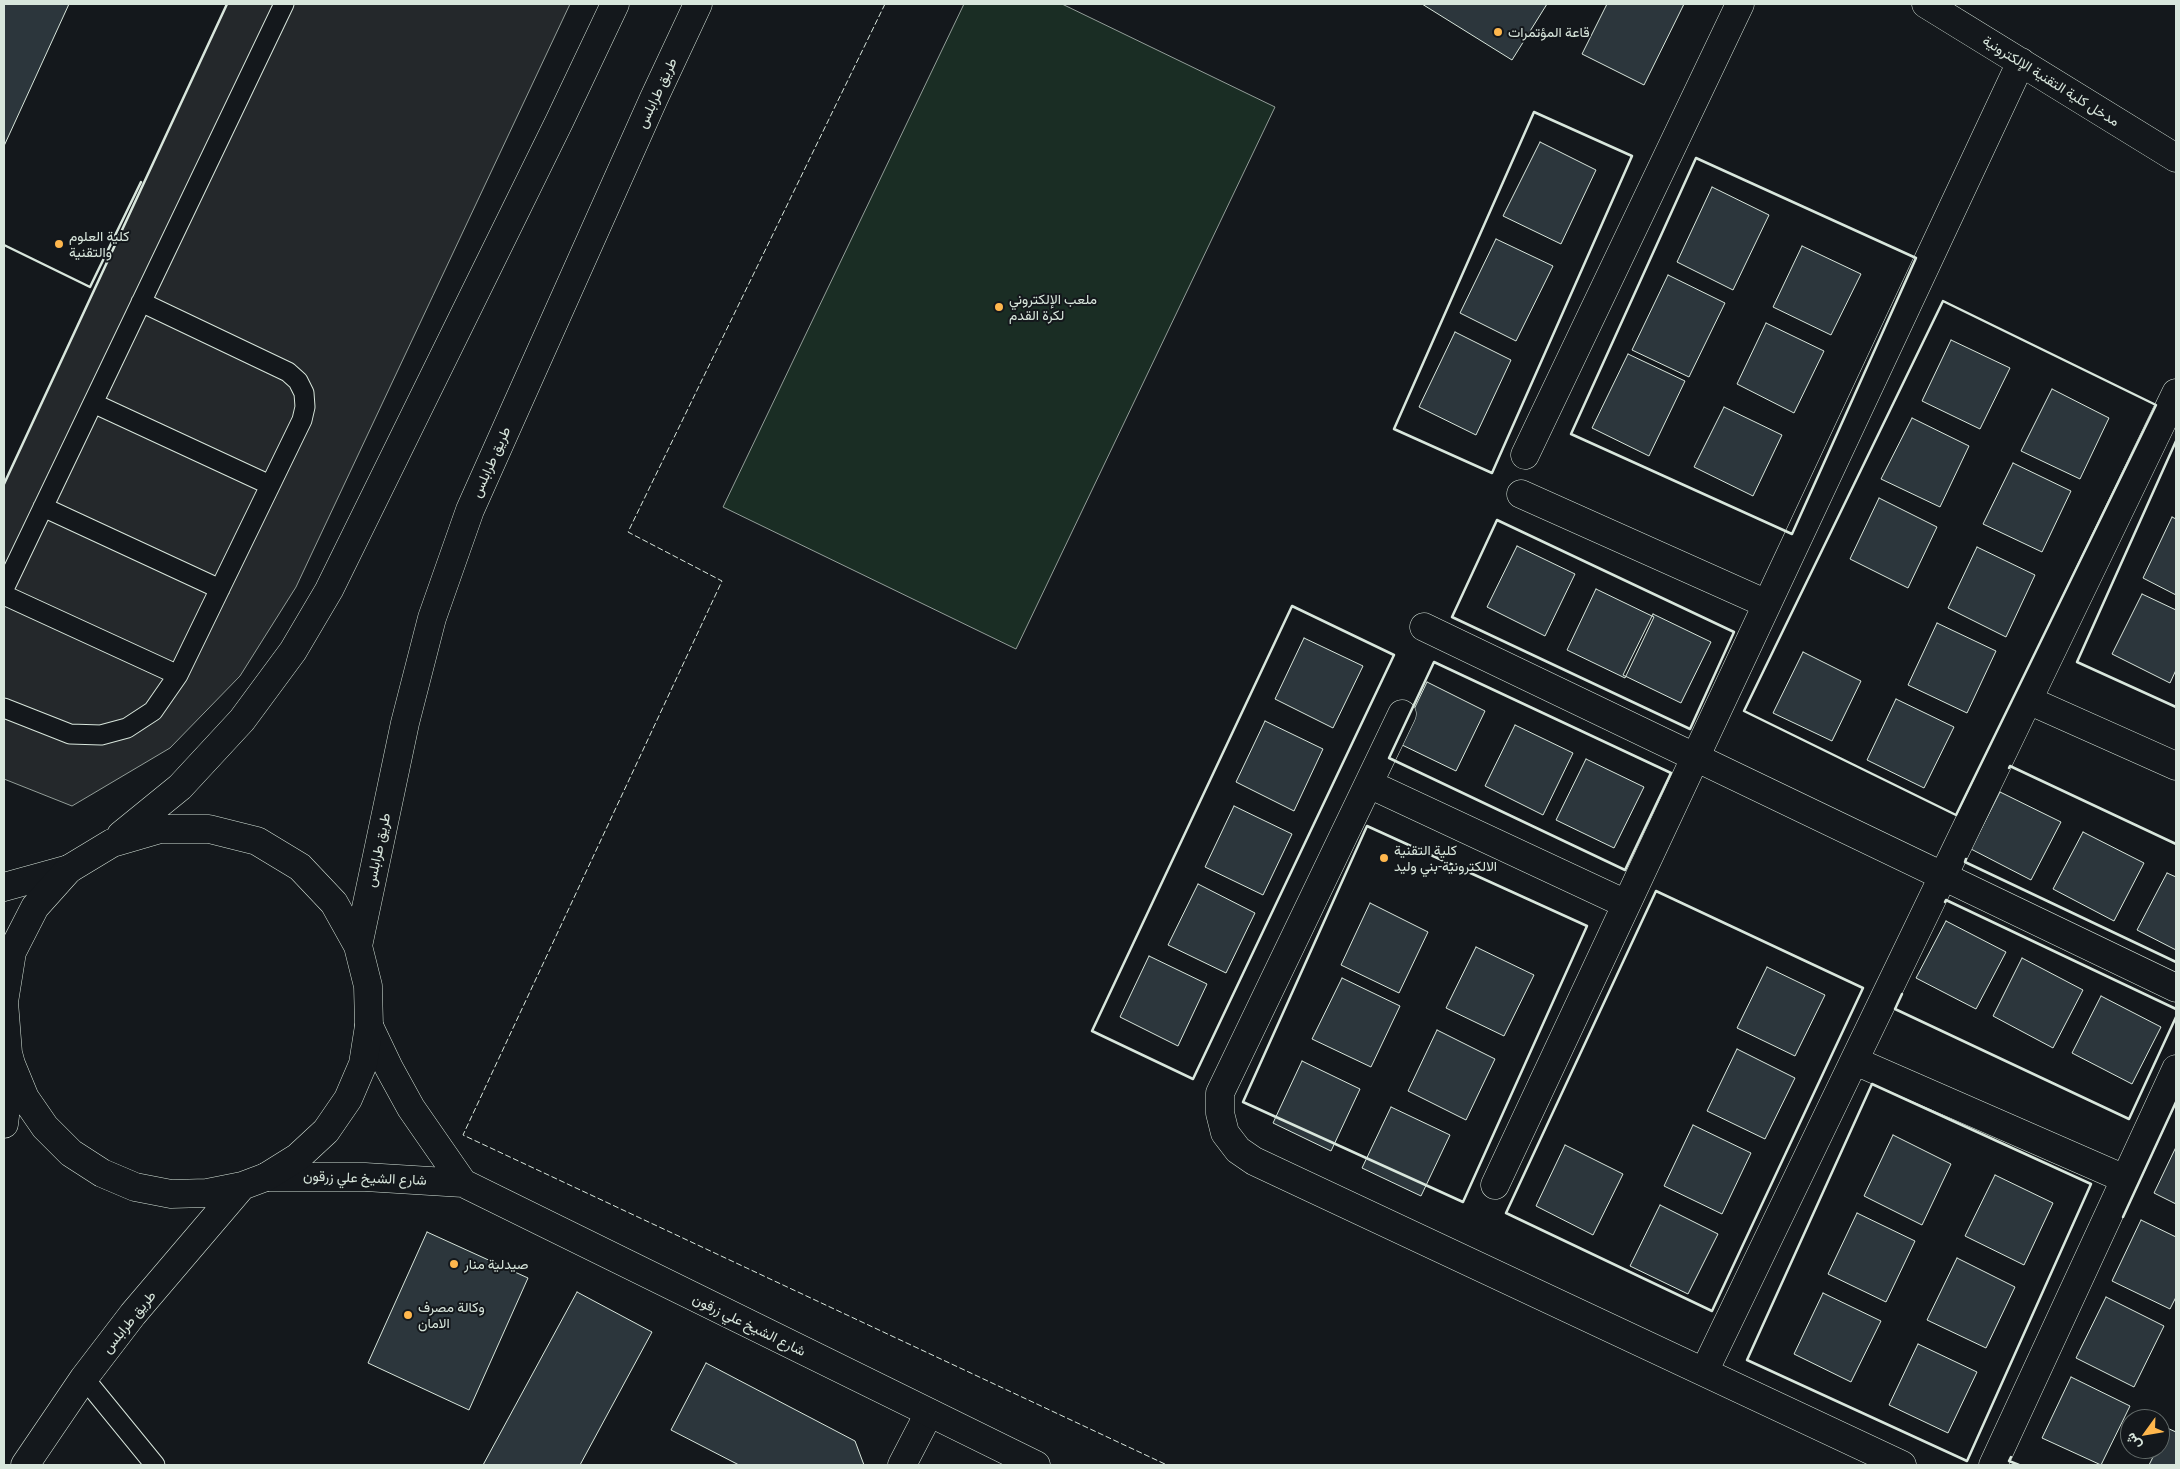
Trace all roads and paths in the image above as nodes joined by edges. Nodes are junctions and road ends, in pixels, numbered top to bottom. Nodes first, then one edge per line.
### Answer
1 (284, 4) edge
2 (615, 4) edge
3 (698, 4) edge
4 (1740, 4) edge
5 (1926, 4) edge
6 (2021, 62) junction
7 (2176, 158) edge
8 (141, 302) junction
9 (2176, 393) edge
10 (93, 403) junction
11 (1525, 455) dead end
12 (270, 485) junction
13 (1521, 494) dead end
14 (43, 508) junction
15 (4, 589) edge
16 (220, 589) junction
17 (4, 595) edge
18 (1767, 604) junction
19 (1424, 627) dead end
20 (178, 675) junction
21 (2028, 700) junction
22 (4, 708) edge
23 (1402, 714) dead end
24 (1695, 757) junction
25 (2176, 766) edge
26 (1369, 784) junction
27 (112, 843) junction
28 (69, 869) junction
29 (1943, 877) junction
30 (4, 887) edge
31 (1626, 904) junction
32 (358, 946) junction
33 (2176, 988) edge
34 (370, 1026) junction
35 (8, 1054) edge
36 (1854, 1061) junction
37 (2176, 1069) edge
38 (4, 1124) edge
39 (2125, 1179) junction
40 (254, 1181) junction
41 (463, 1183) junction
42 (1495, 1185) dead end
43 (1704, 1372) junction
44 (84, 1378) junction
45 (929, 1413) junction
46 (25, 1465) edge
47 (155, 1465) edge
48 (902, 1465) edge
49 (1036, 1465) edge
50 (1902, 1465) edge
51 (1993, 1465) edge

1 - 8 lane
2 - 27 main road
3 - 32 main road, طريق طرابلس
4 - 11 main road
5 - 6 main road, مدخل كلية التقنية الإلكترونية
6 - 7 main road, مدخل كلية التقنية الإلكترونية
6 - 18 main road
8 - 10 lane
8 - 12 lane
9 - 21 main road
10 - 12 lane
10 - 14 lane
12 - 16 lane
13 - 18 main road
14 - 15 lane
14 - 16 lane
16 - 20 lane
17 - 20 lane
18 - 24 main road
19 - 24 main road
20 - 22 lane
21 - 25 main road
21 - 29 main road
23 - 26 main road
24 - 29 main road
24 - 31 main road
26 - 31 main road
26 - 43 main road
27 - 28 main road
27 - 32 main road
28 - 30 main road
28 - 35 main road
29 - 33 main road
29 - 36 main road
31 - 42 main road
32 - 34 main road
34 - 40 main road
34 - 41 main road, شارع الشيخ علي زرقون
35 - 38 main road
35 - 40 main road
36 - 39 main road
36 - 43 main road
37 - 39 main road
39 - 51 main road
40 - 41 main road, شارع الشيخ علي زرقون
40 - 44 main road, طريق طرابلس
41 - 45 main road, شارع الشيخ علي زرقون
43 - 50 main road
44 - 46 main road, طريق طرابلس
44 - 47 lane
45 - 48 main road
45 - 49 main road, شارع الشيخ علي زرقون

